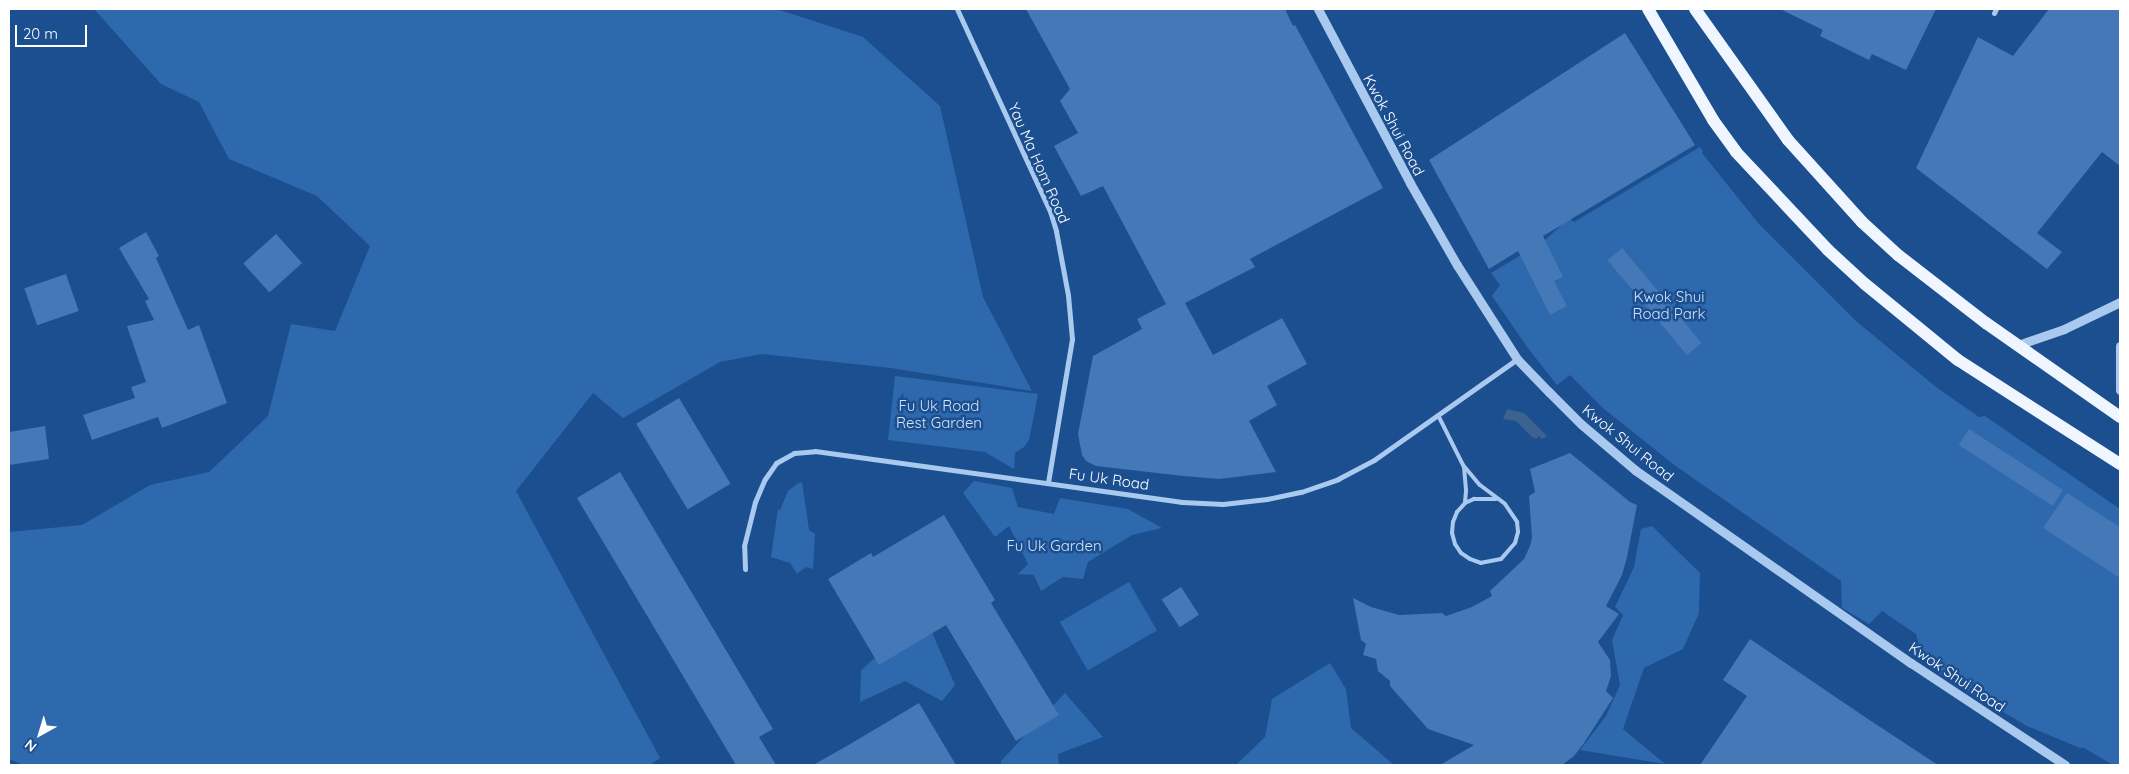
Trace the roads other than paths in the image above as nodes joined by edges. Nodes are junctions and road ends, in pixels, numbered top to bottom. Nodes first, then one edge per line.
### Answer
1 (957, 9) edge
2 (1318, 9) edge
3 (1648, 9) edge
4 (1695, 9) edge
5 (2120, 302) edge
6 (2018, 345) junction
7 (2120, 346) edge
8 (1517, 360) junction
9 (2120, 390) edge
10 (1438, 415) junction
11 (2120, 417) edge
12 (2120, 464) edge
13 (1463, 465) junction
14 (1048, 483) junction
15 (1496, 499) junction
16 (1465, 504) junction
17 (745, 569) dead end
18 (2065, 765) edge

1 - 14 street, Yau Ma Hom Road
2 - 8 street, Kwok Shui Road
3 - 12 main road
4 - 6 main road
5 - 6 street
6 - 11 main road
7 - 9 street
8 - 10 street, Fu Uk Road
8 - 18 street, Kwok Shui Road
10 - 13 lane
10 - 14 street, Fu Uk Road
13 - 15 lane
13 - 16 lane
14 - 17 street, Fu Uk Road
15 - 16 lane
15 - 16 lane

